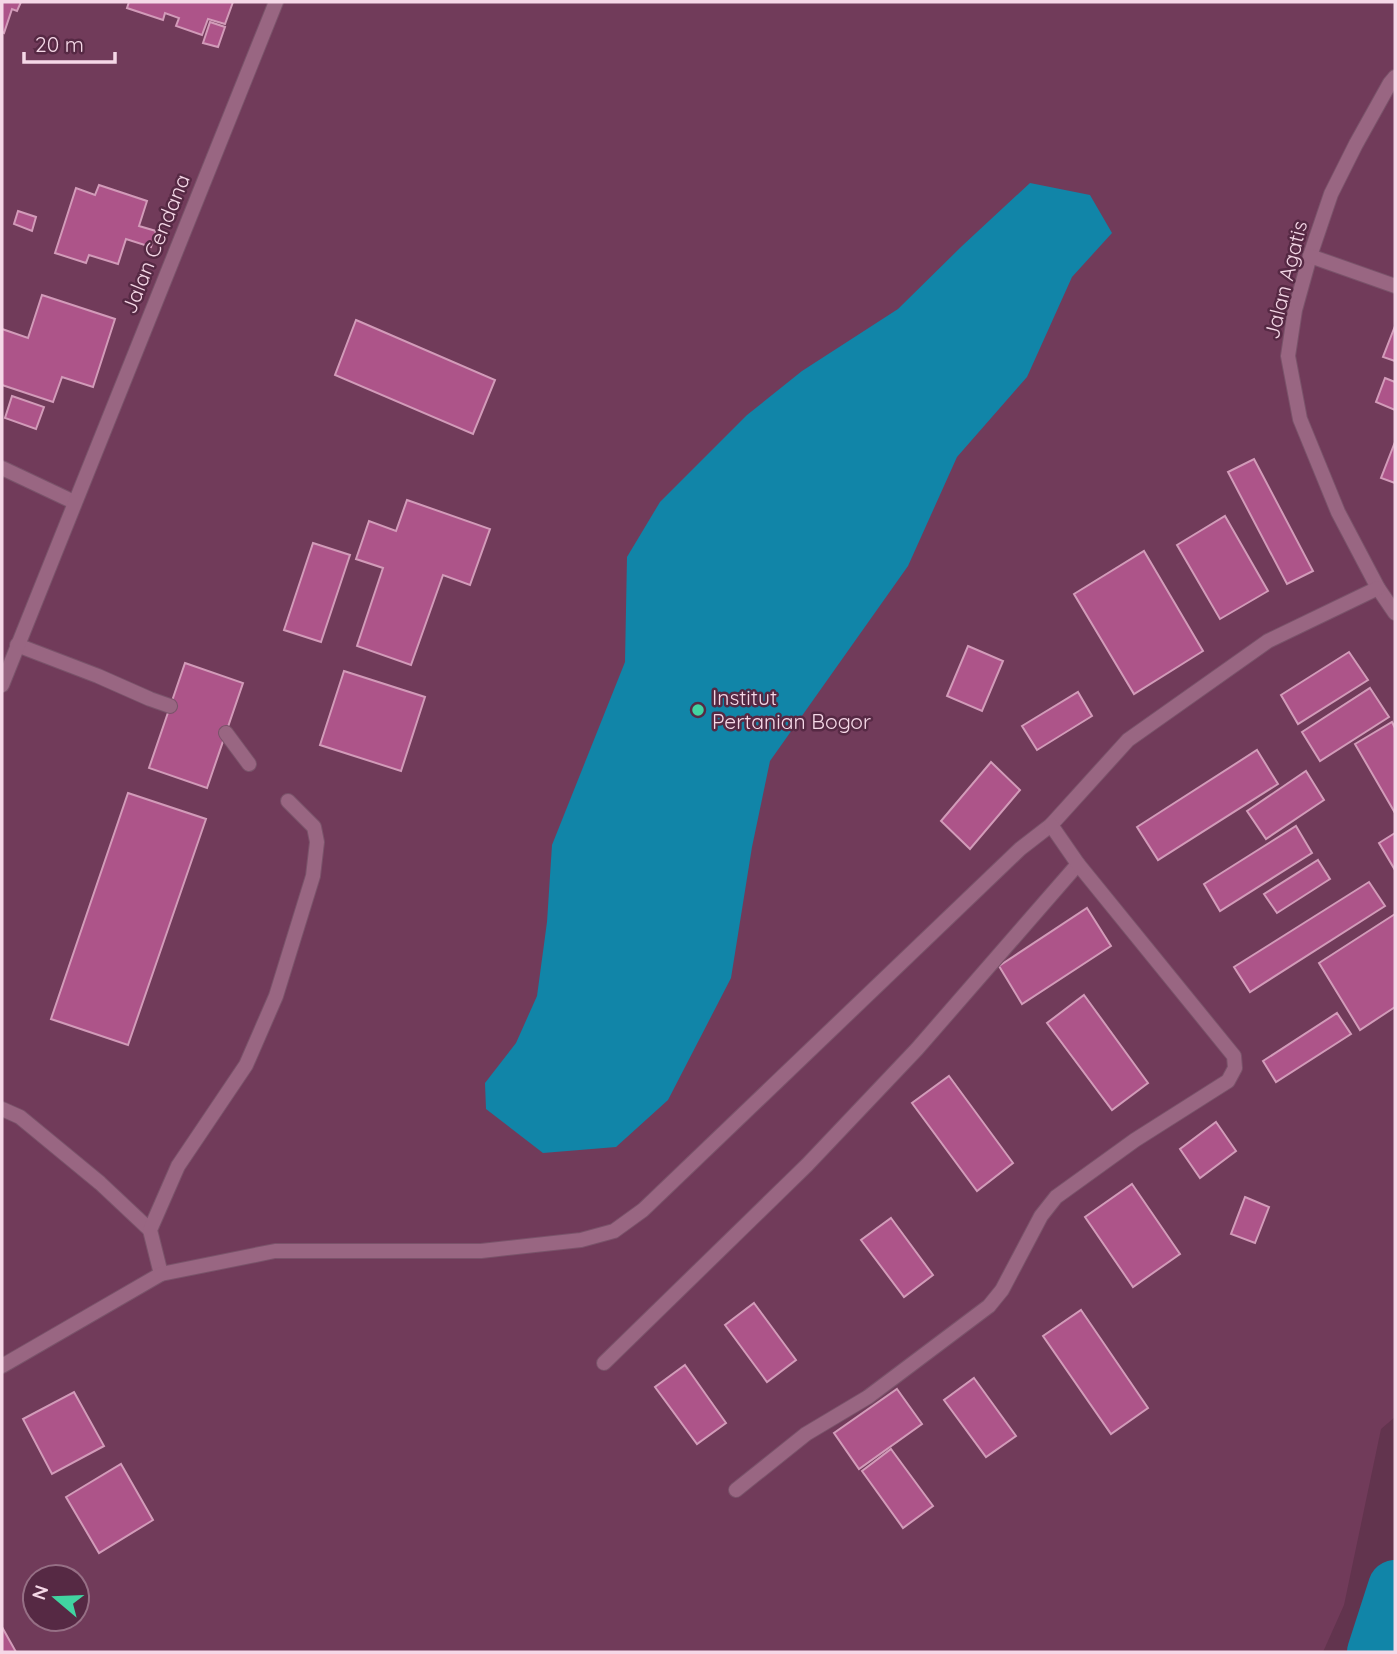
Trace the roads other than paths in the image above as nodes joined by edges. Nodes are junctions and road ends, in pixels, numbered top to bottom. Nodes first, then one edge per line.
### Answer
1 (276, 2) edge
2 (1395, 78) edge
3 (1310, 256) junction
4 (1395, 286) edge
5 (2, 468) edge
6 (74, 502) junction
7 (1378, 588) junction
8 (1395, 613) edge
9 (17, 645) junction
10 (2, 685) edge
11 (170, 706) dead end
12 (226, 733) dead end
13 (249, 764) dead end
14 (288, 801) dead end
15 (1051, 825) junction
16 (1078, 864) junction
17 (2, 1109) edge
18 (150, 1230) junction
19 (161, 1274) junction
20 (604, 1363) dead end
21 (2, 1366) edge
22 (736, 1490) dead end

1 - 6 lane, Jalan Cendana
2 - 3 lane, Jalan Agatis
3 - 4 lane
3 - 7 lane, Jalan Agatis
5 - 6 lane
6 - 9 lane, Jalan Cendana
7 - 8 lane, Jalan Agatis
7 - 15 lane
9 - 10 lane, Jalan Cendana
9 - 11 lane
12 - 13 lane
14 - 18 lane
15 - 16 lane
15 - 19 lane
16 - 20 lane
16 - 22 lane
17 - 18 lane
18 - 19 lane
19 - 21 lane

